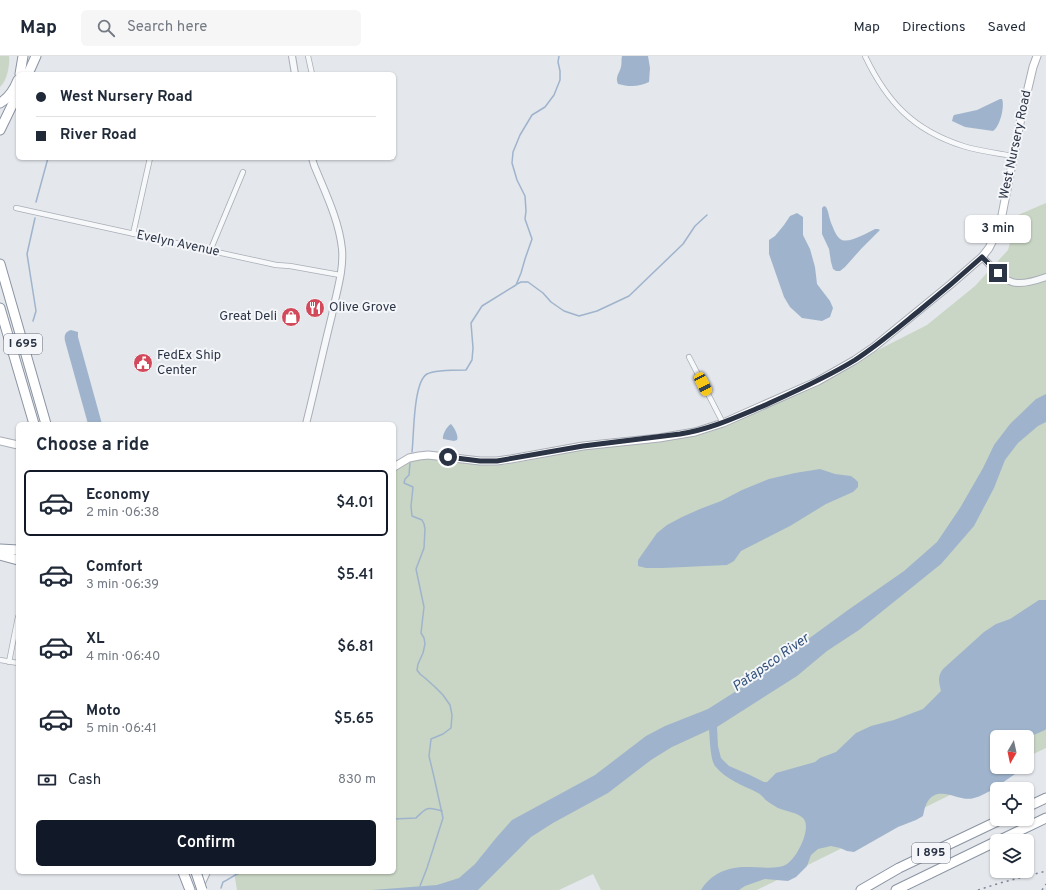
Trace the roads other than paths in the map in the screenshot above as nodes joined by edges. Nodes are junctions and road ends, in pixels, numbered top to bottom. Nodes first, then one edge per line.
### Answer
1 (23, 56) edge
2 (36, 56) edge
3 (292, 56) edge
4 (308, 56) edge
5 (865, 56) edge
6 (1037, 56) edge
7 (20, 72) edge
8 (29, 72) edge
9 (295, 72) edge
10 (312, 72) edge
11 (16, 84) edge
12 (16, 97) edge
13 (0, 103) edge
14 (0, 130) edge
15 (1013, 156) junction
16 (150, 160) edge
17 (313, 160) edge
18 (243, 172) dead end
19 (16, 208) dead end
20 (133, 234) junction
21 (210, 250) junction
22 (982, 257) junction
23 (0, 264) edge
24 (340, 275) junction
25 (1046, 277) edge
26 (0, 308) edge
27 (689, 357) dead end
28 (33, 422) edge
29 (45, 422) edge
30 (306, 422) edge
31 (723, 423) junction
32 (0, 441) edge
33 (16, 445) edge
34 (396, 465) edge
35 (2, 550) edge
36 (16, 550) edge
37 (16, 559) edge
38 (16, 627) edge
39 (0, 660) edge
40 (9, 662) junction
41 (16, 663) edge
42 (1046, 798) edge
43 (1034, 804) edge
44 (1046, 818) edge
45 (990, 825) edge
46 (1012, 834) edge
47 (990, 844) edge
48 (184, 874) edge
49 (197, 874) edge
50 (206, 874) edge
51 (190, 890) edge
52 (199, 890) edge
53 (202, 890) edge
54 (862, 890) edge
55 (896, 890) edge

1 - 7 highway
2 - 8 highway
3 - 9 street
4 - 10 street
5 - 15 street
6 - 15 main road, West Nursery Road
11 - 13 highway
12 - 14 highway
15 - 22 main road, West Nursery Road
16 - 20 street
17 - 24 street
18 - 21 street
19 - 20 street, Evelyn Avenue
20 - 21 street, Evelyn Avenue
21 - 24 street, Evelyn Avenue
22 - 25 street
22 - 31 main road, West Nursery Road
23 - 29 highway, I 695
24 - 30 street
26 - 28 highway, I 695
27 - 31 street
31 - 34 main road, West Nursery Road
32 - 33 main road
35 - 36 highway
35 - 37 highway
38 - 40 street
39 - 40 street
40 - 41 street
42 - 43 highway
44 - 46 highway, I 895
45 - 54 highway, I 895
47 - 55 highway, I 895
48 - 51 highway
49 - 53 highway, bridge
50 - 52 street

